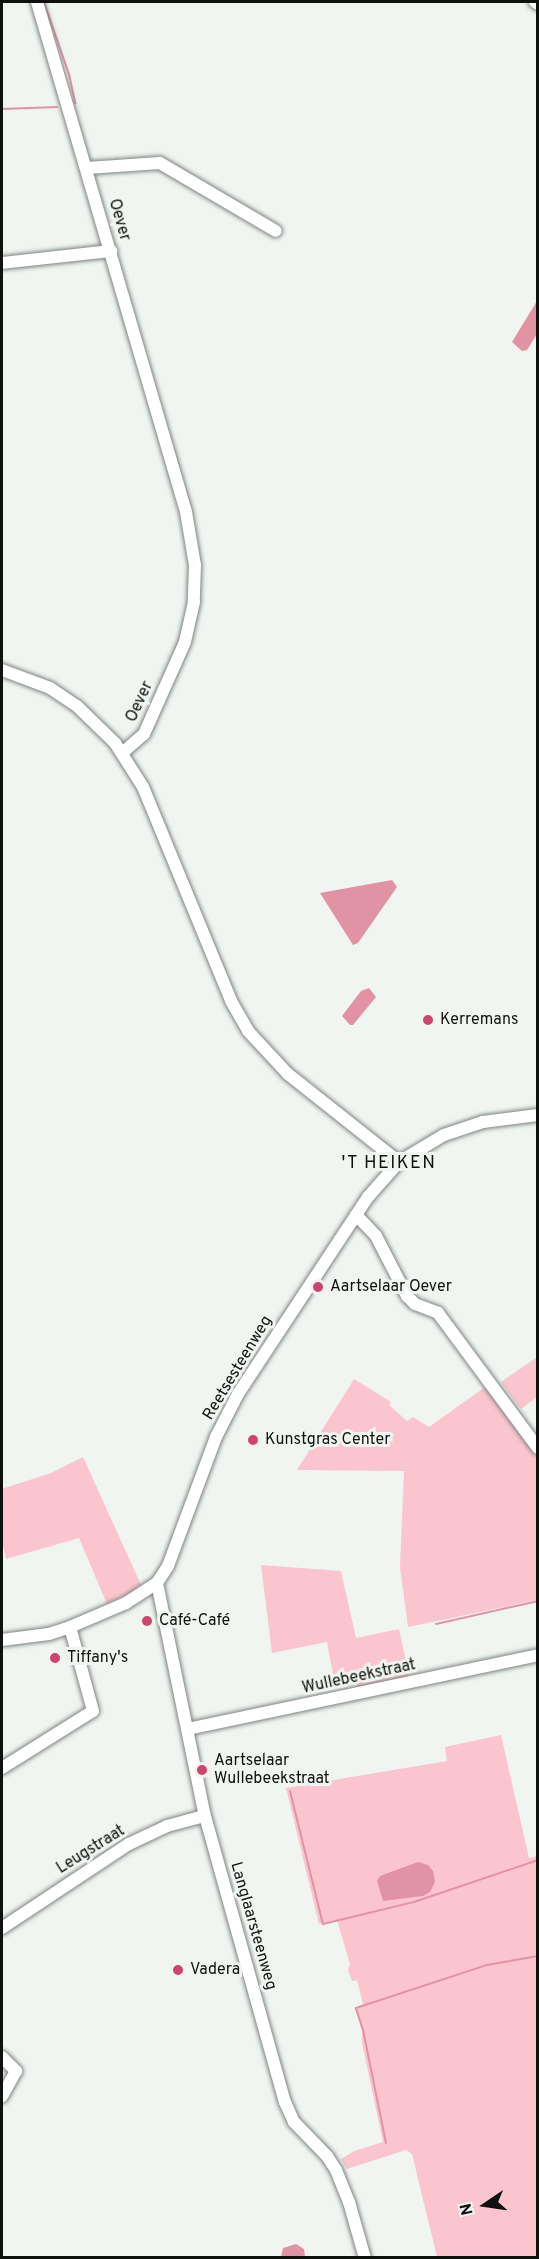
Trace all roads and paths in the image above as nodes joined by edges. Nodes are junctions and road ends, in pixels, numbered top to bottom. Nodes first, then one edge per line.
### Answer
1 (37, 2) edge
2 (87, 168) junction
3 (276, 231) dead end
4 (111, 251) junction
5 (2, 263) edge
6 (2, 670) edge
7 (122, 753) junction
8 (537, 1115) edge
9 (399, 1162) junction
10 (356, 1215) junction
11 (537, 1448) edge
12 (157, 1583) junction
13 (70, 1627) junction
14 (2, 1640) edge
15 (537, 1655) edge
16 (188, 1729) junction
17 (2, 1768) edge
18 (205, 1816) junction
19 (2, 1928) edge
20 (2, 2057) edge
21 (2, 2096) edge
22 (365, 2258) edge

1 - 2 street, Oever
2 - 3 street
2 - 4 street, Oever
4 - 5 street
4 - 7 street, Oever
6 - 7 street
7 - 9 street
8 - 9 street, Reetsesteenweg
9 - 10 street, Reetsesteenweg
10 - 11 street
10 - 12 street, Reetsesteenweg
12 - 13 street
12 - 16 street, Langlaarsteenweg
13 - 14 street
13 - 17 street
15 - 16 street, Wullebeekstraat
16 - 18 street, Langlaarsteenweg
18 - 19 street, Leugstraat
18 - 22 street, Langlaarsteenweg
20 - 21 street

